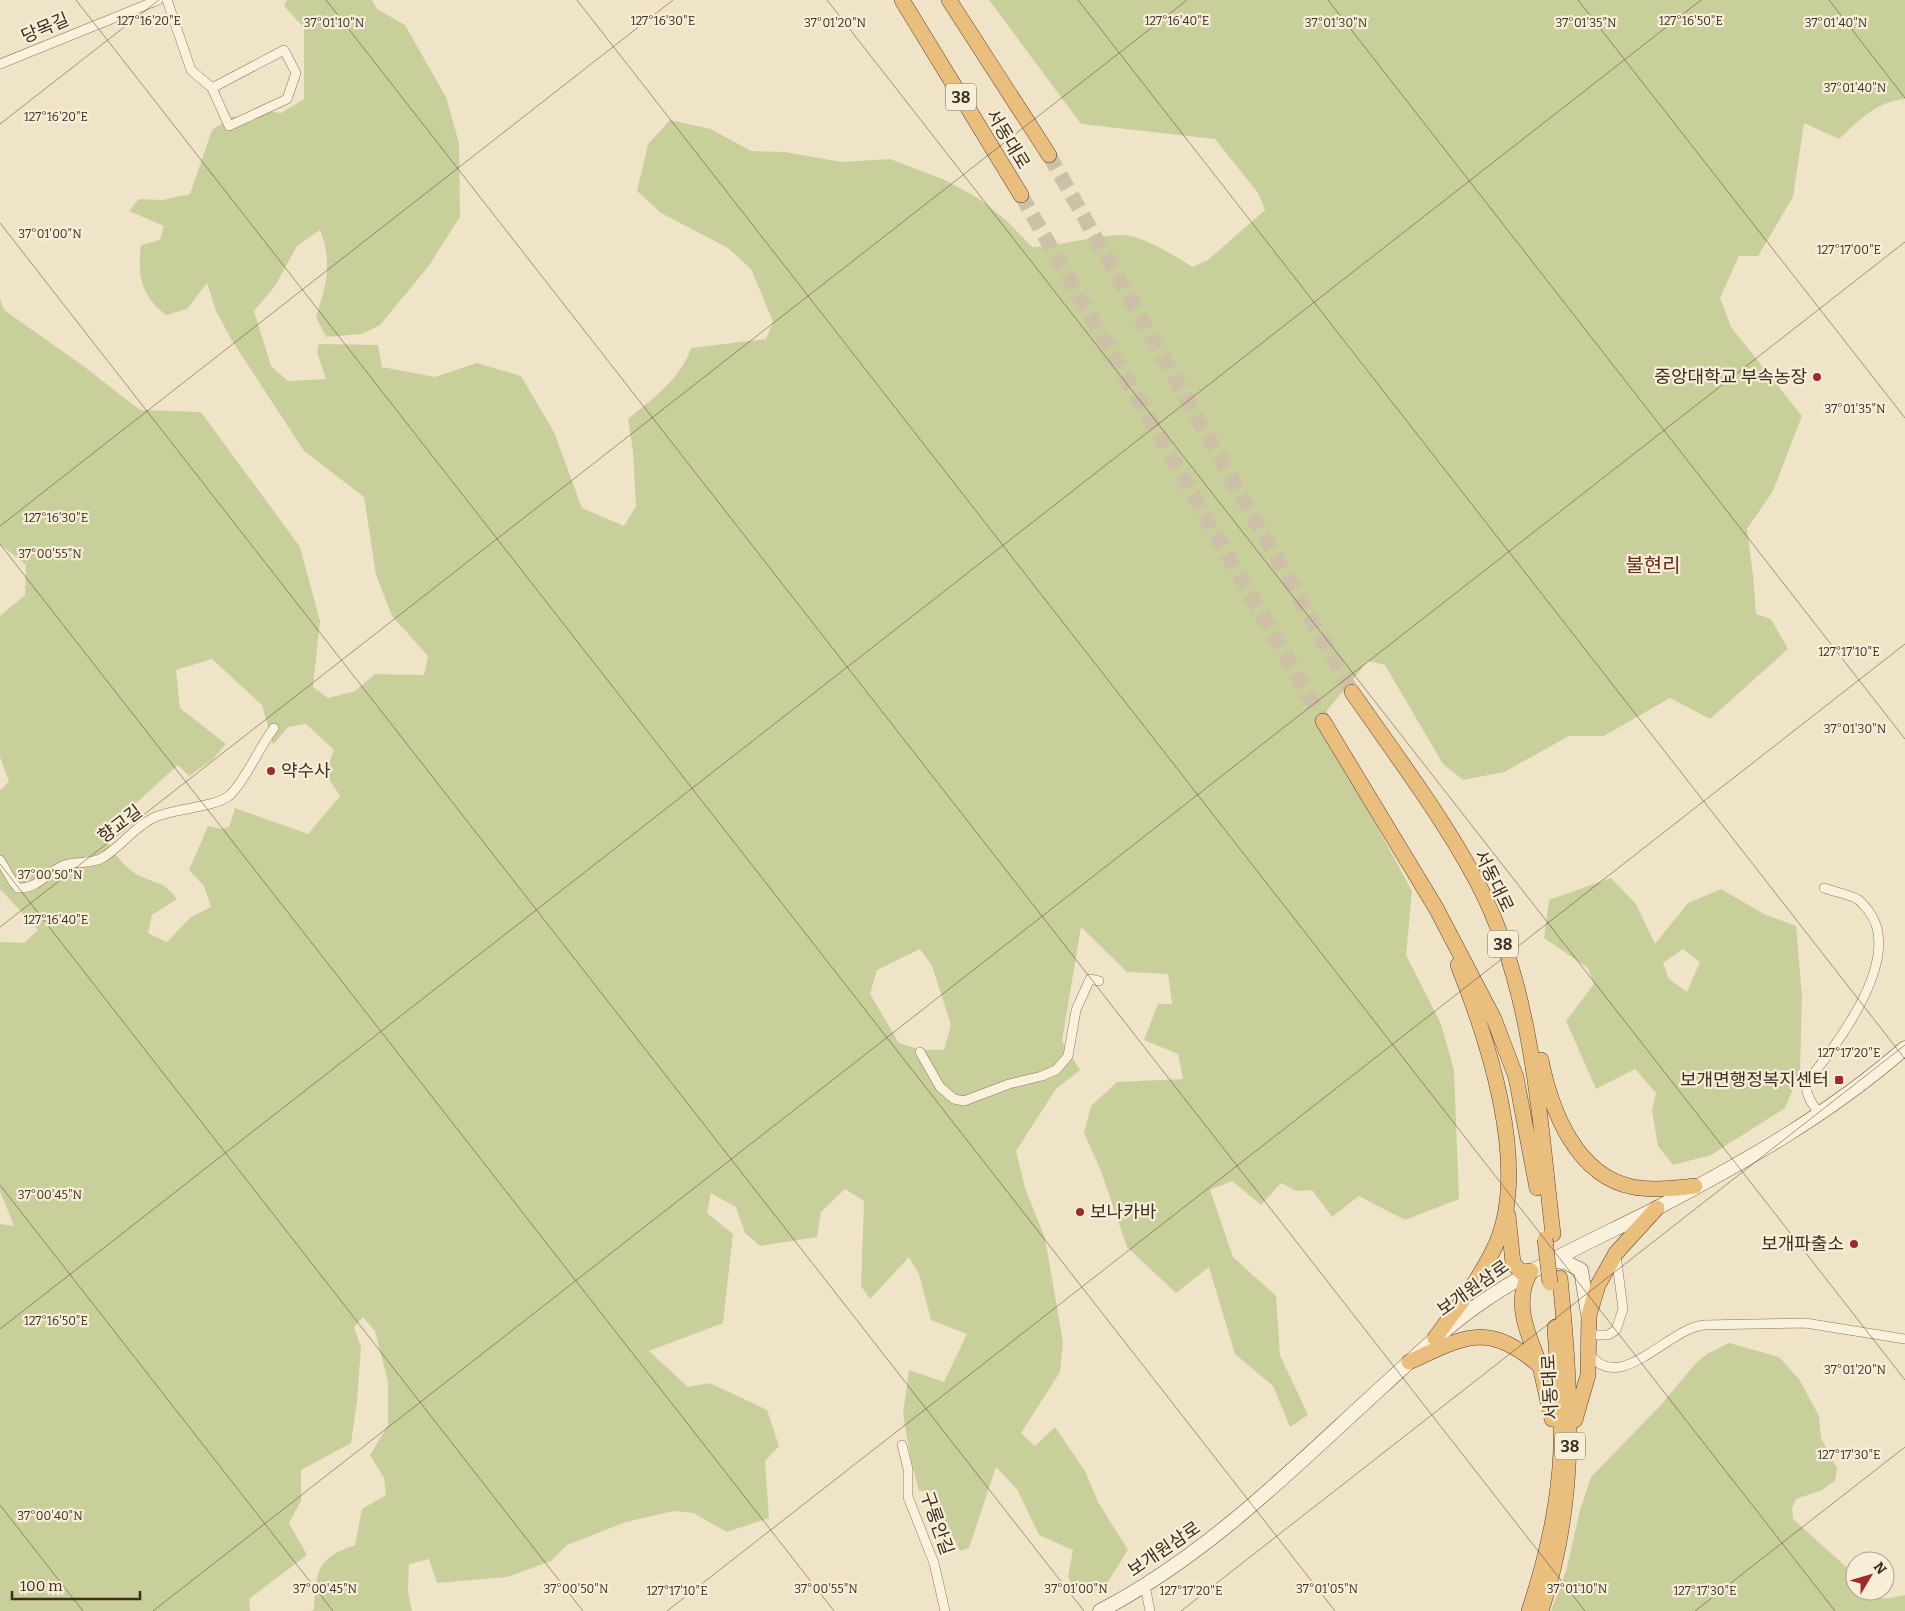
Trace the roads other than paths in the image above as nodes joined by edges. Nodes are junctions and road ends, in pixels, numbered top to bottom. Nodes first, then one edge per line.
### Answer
1 (158, 0) edge
2 (167, 0) edge
3 (902, 0) edge
4 (949, 0) edge
5 (0, 64) edge
6 (212, 88) junction
7 (1049, 155) tunnel mouth
8 (1020, 195) tunnel mouth
9 (1352, 692) tunnel mouth
10 (1323, 721) tunnel mouth
11 (274, 728) dead end
12 (0, 860) edge
13 (1824, 888) dead end
14 (1436, 908) junction
15 (1506, 950) junction
16 (1099, 981) dead end
17 (1905, 1048) edge
18 (920, 1052) dead end
19 (1820, 1114) junction
20 (1695, 1186) junction
21 (1508, 1206) junction
22 (1657, 1208) junction
23 (1549, 1236) junction
24 (1616, 1253) junction
25 (1551, 1261) junction
26 (1531, 1272) junction
27 (1555, 1280) junction
28 (1588, 1316) junction
29 (1435, 1338) junction
30 (1905, 1339) edge
31 (1587, 1343) junction
32 (1409, 1362) junction
33 (1540, 1366) junction
34 (1571, 1435) junction
35 (902, 1445) dead end
36 (1561, 1448) junction
37 (1145, 1586) junction
38 (945, 1611) edge
39 (1100, 1611) edge
40 (1150, 1611) edge
41 (1529, 1611) edge
42 (1541, 1611) edge

1 - 5 street, 당목길
2 - 6 street
3 - 8 highway, 서동대로 / 38
4 - 7 highway, 서동대로 / 38
6 - 6 street
9 - 15 highway, 서동대로 / 38
10 - 14 highway, 38
11 - 12 street, 향교길
13 - 19 street
14 - 21 highway
14 - 23 highway, 38
15 - 20 highway
15 - 23 highway, 서동대로 / 38
16 - 18 street
17 - 19 main road, 보개원삼로
19 - 20 main road, 보개원삼로
20 - 22 main road, 보개원삼로
21 - 26 highway
21 - 29 highway
22 - 24 highway
22 - 25 main road, 보개원삼로
23 - 27 highway, 38
24 - 28 highway
24 - 31 street
25 - 26 main road, 보개원삼로
25 - 28 main road
26 - 29 main road, 보개원삼로
26 - 33 highway
27 - 34 highway, 서동대로 / 38
27 - 36 highway, 서동대로 / 38
28 - 31 highway
29 - 32 main road, 보개원삼로
30 - 31 street
31 - 34 highway
32 - 33 highway
32 - 37 main road, 보개원삼로
33 - 36 highway
34 - 42 highway, 서동대로 / 38
35 - 38 street, 구롱안길
36 - 41 highway, 서동대로 / 38
37 - 39 main road, 보개원삼로
37 - 40 street

